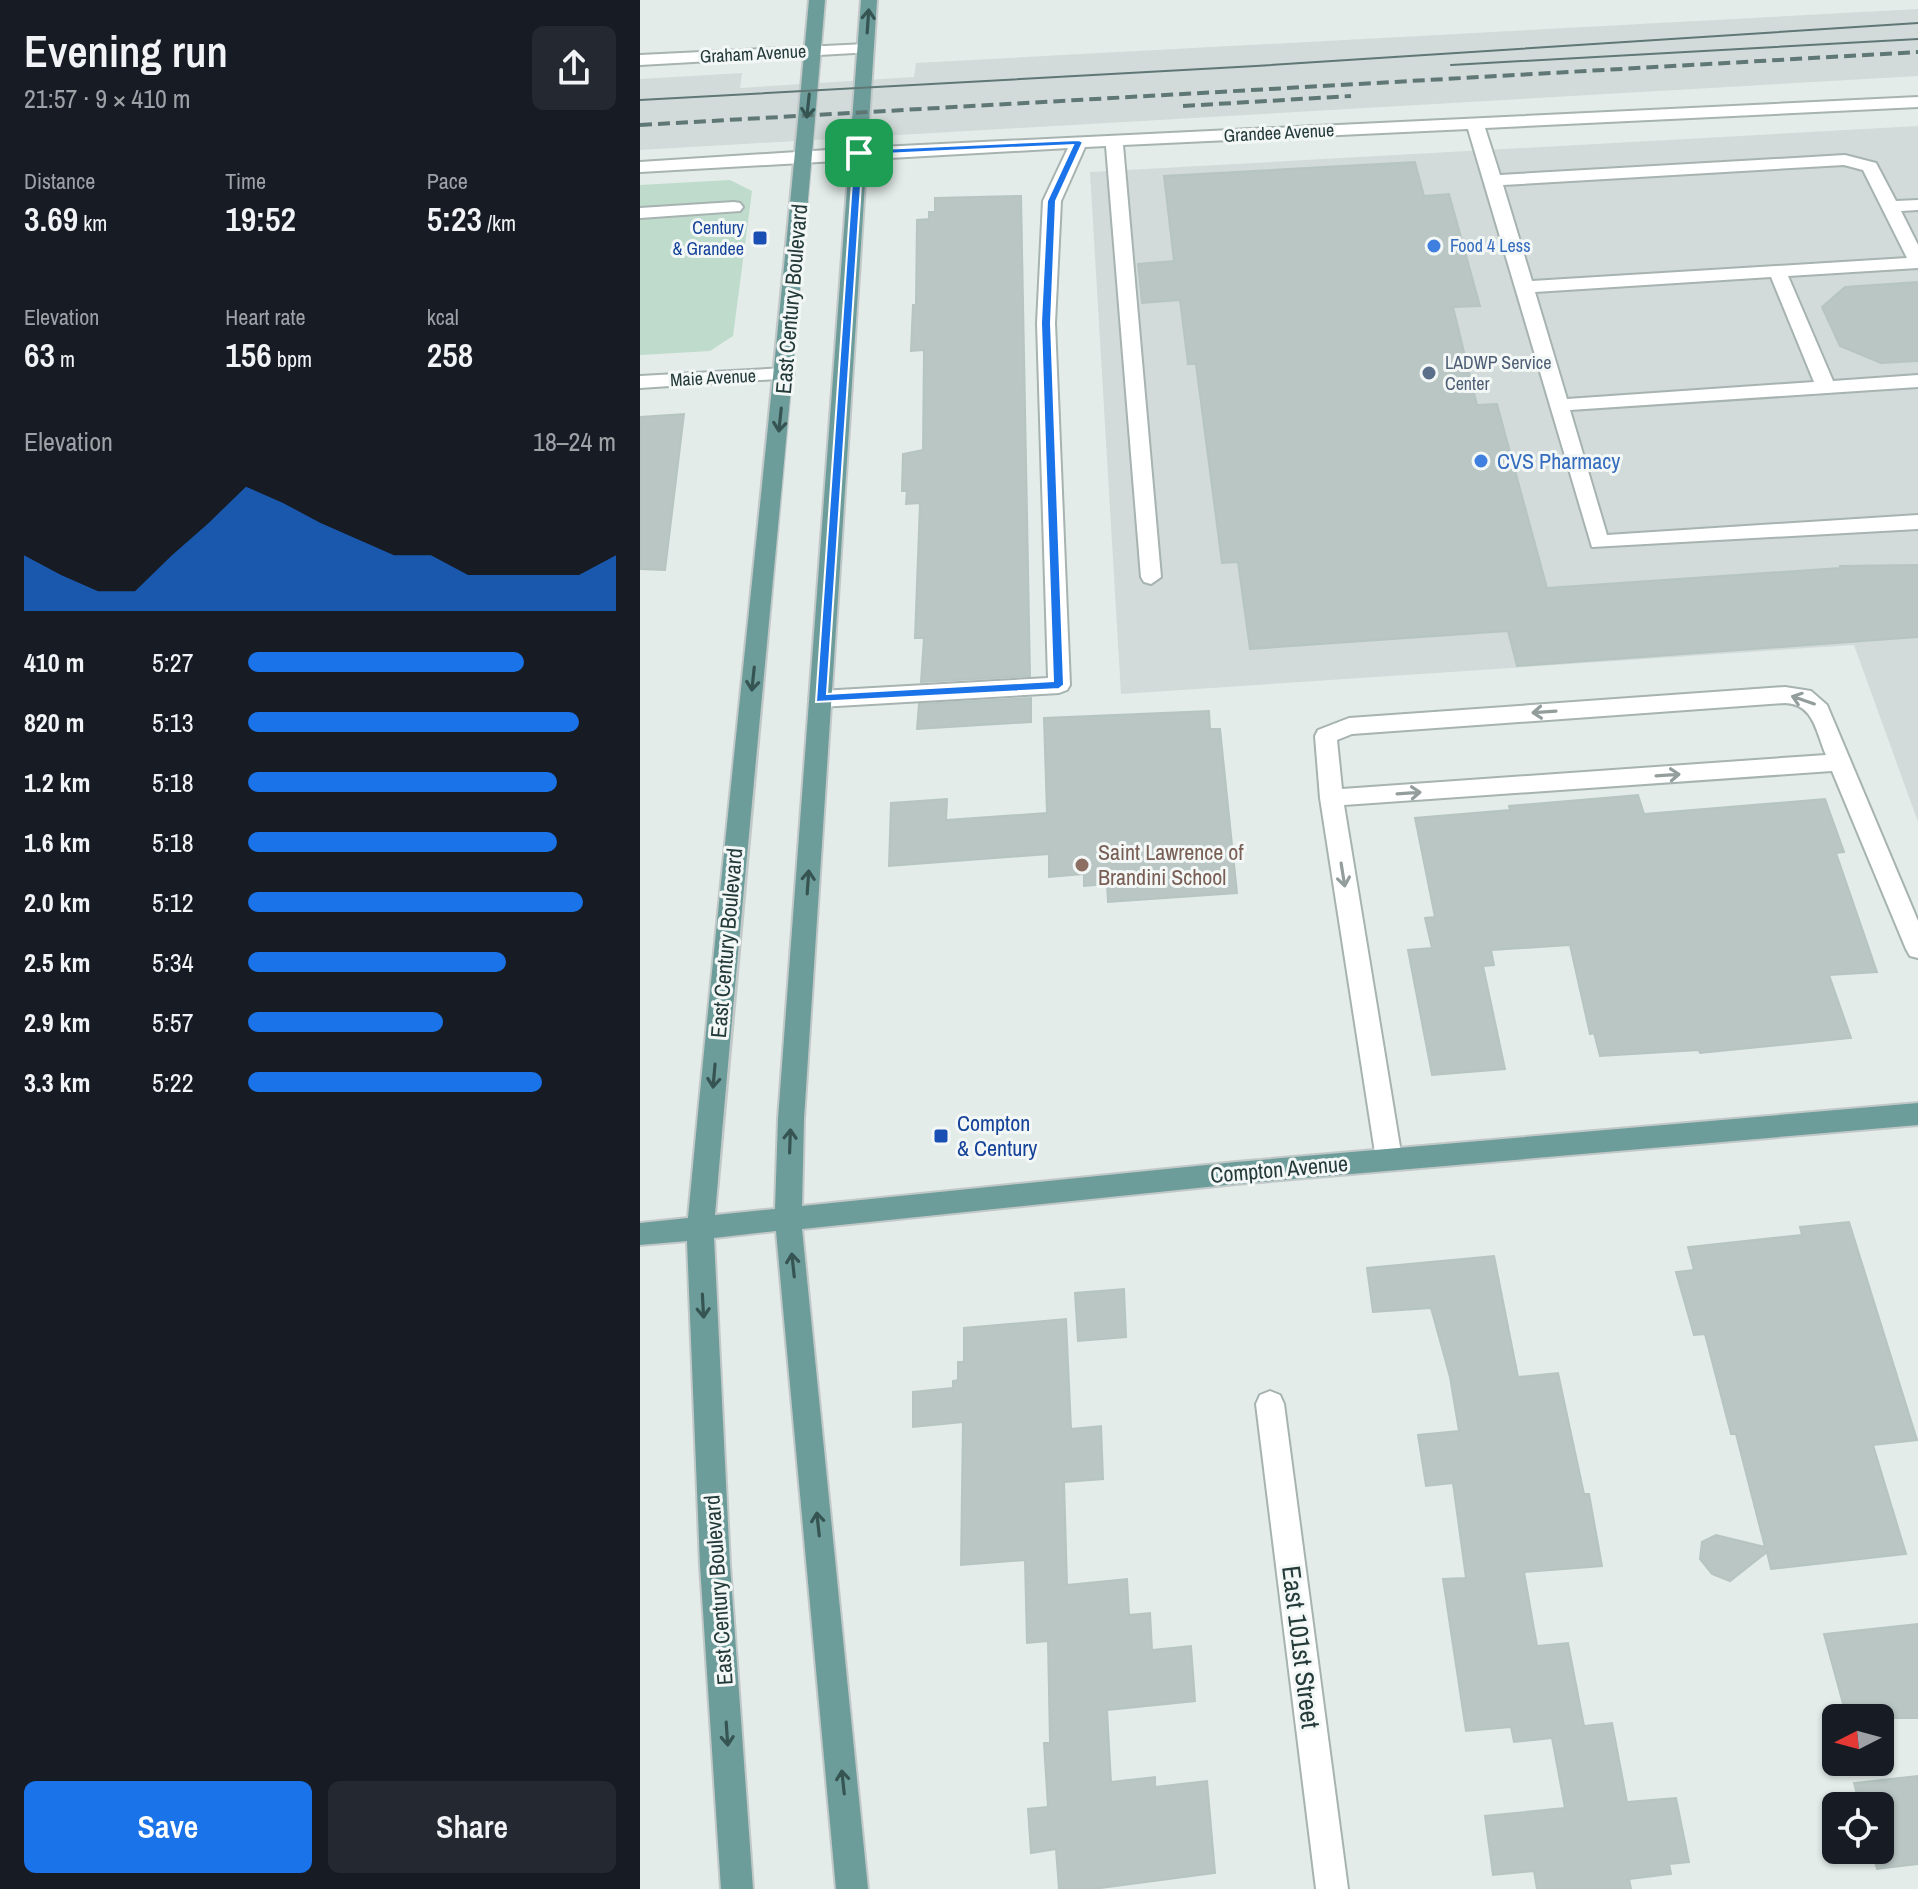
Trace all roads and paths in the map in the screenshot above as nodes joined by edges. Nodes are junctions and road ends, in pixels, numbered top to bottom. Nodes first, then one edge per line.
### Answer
1 (817, 0) edge
2 (869, 0) edge
3 (866, 49) junction
4 (812, 51) junction
5 (640, 60) edge
6 (1918, 102) edge
7 (1475, 123) junction
8 (1114, 141) junction
9 (1079, 142) junction
10 (859, 153) junction
11 (803, 157) junction
12 (640, 167) edge
13 (1493, 180) junction
14 (1918, 205) edge
15 (734, 207) dead end
16 (1890, 207) junction
17 (640, 213) edge
18 (1777, 271) junction
19 (1525, 287) junction
20 (785, 374) junction
21 (1918, 381) edge
22 (640, 382) edge
23 (1826, 387) junction
24 (1559, 405) junction
25 (1918, 522) edge
26 (1151, 577) dead end
27 (820, 699) junction
28 (1842, 762) junction
29 (1331, 798) junction
30 (1918, 949) edge
31 (1918, 1114) edge
32 (1389, 1159) junction
33 (788, 1219) junction
34 (700, 1229) junction
35 (640, 1234) edge
36 (1270, 1404) dead end
37 (737, 1889) edge
38 (852, 1889) edge
39 (1332, 1889) edge

1 - 4 main road, East Century Boulevard
3 -> 2 main road
3 - 4 street, Graham Avenue
3 - 10 main road
4 - 5 street, Graham Avenue
4 -> 11 main road, East Century Boulevard
6 - 7 street, Grandee Avenue
7 - 8 street, Grandee Avenue
7 - 13 street
8 - 9 street, Grandee Avenue
8 - 26 street
9 - 10 street, Grandee Avenue
9 - 27 street
10 - 11 street, Grandee Avenue
10 - 27 main road
11 - 12 street, Grandee Avenue
11 - 20 main road, East Century Boulevard
13 - 16 street
13 - 19 street
14 - 16 street
15 - 17 street
16 - 18 street
18 - 19 street
18 - 23 street
19 - 24 street
20 - 22 street, Maie Avenue
20 -> 34 main road, East Century Boulevard
21 - 23 street
23 - 24 street
24 - 25 street
33 -> 27 main road
29 -> 28 street
28 -> 29 street
28 - 30 street
29 -> 32 street
31 - 32 main road, Compton Avenue
32 - 33 main road, Compton Avenue
33 - 34 main road, Compton Avenue
38 -> 33 main road
34 - 35 main road, Compton Avenue
34 -> 37 main road, East Century Boulevard
36 - 39 street, East 101st Street

